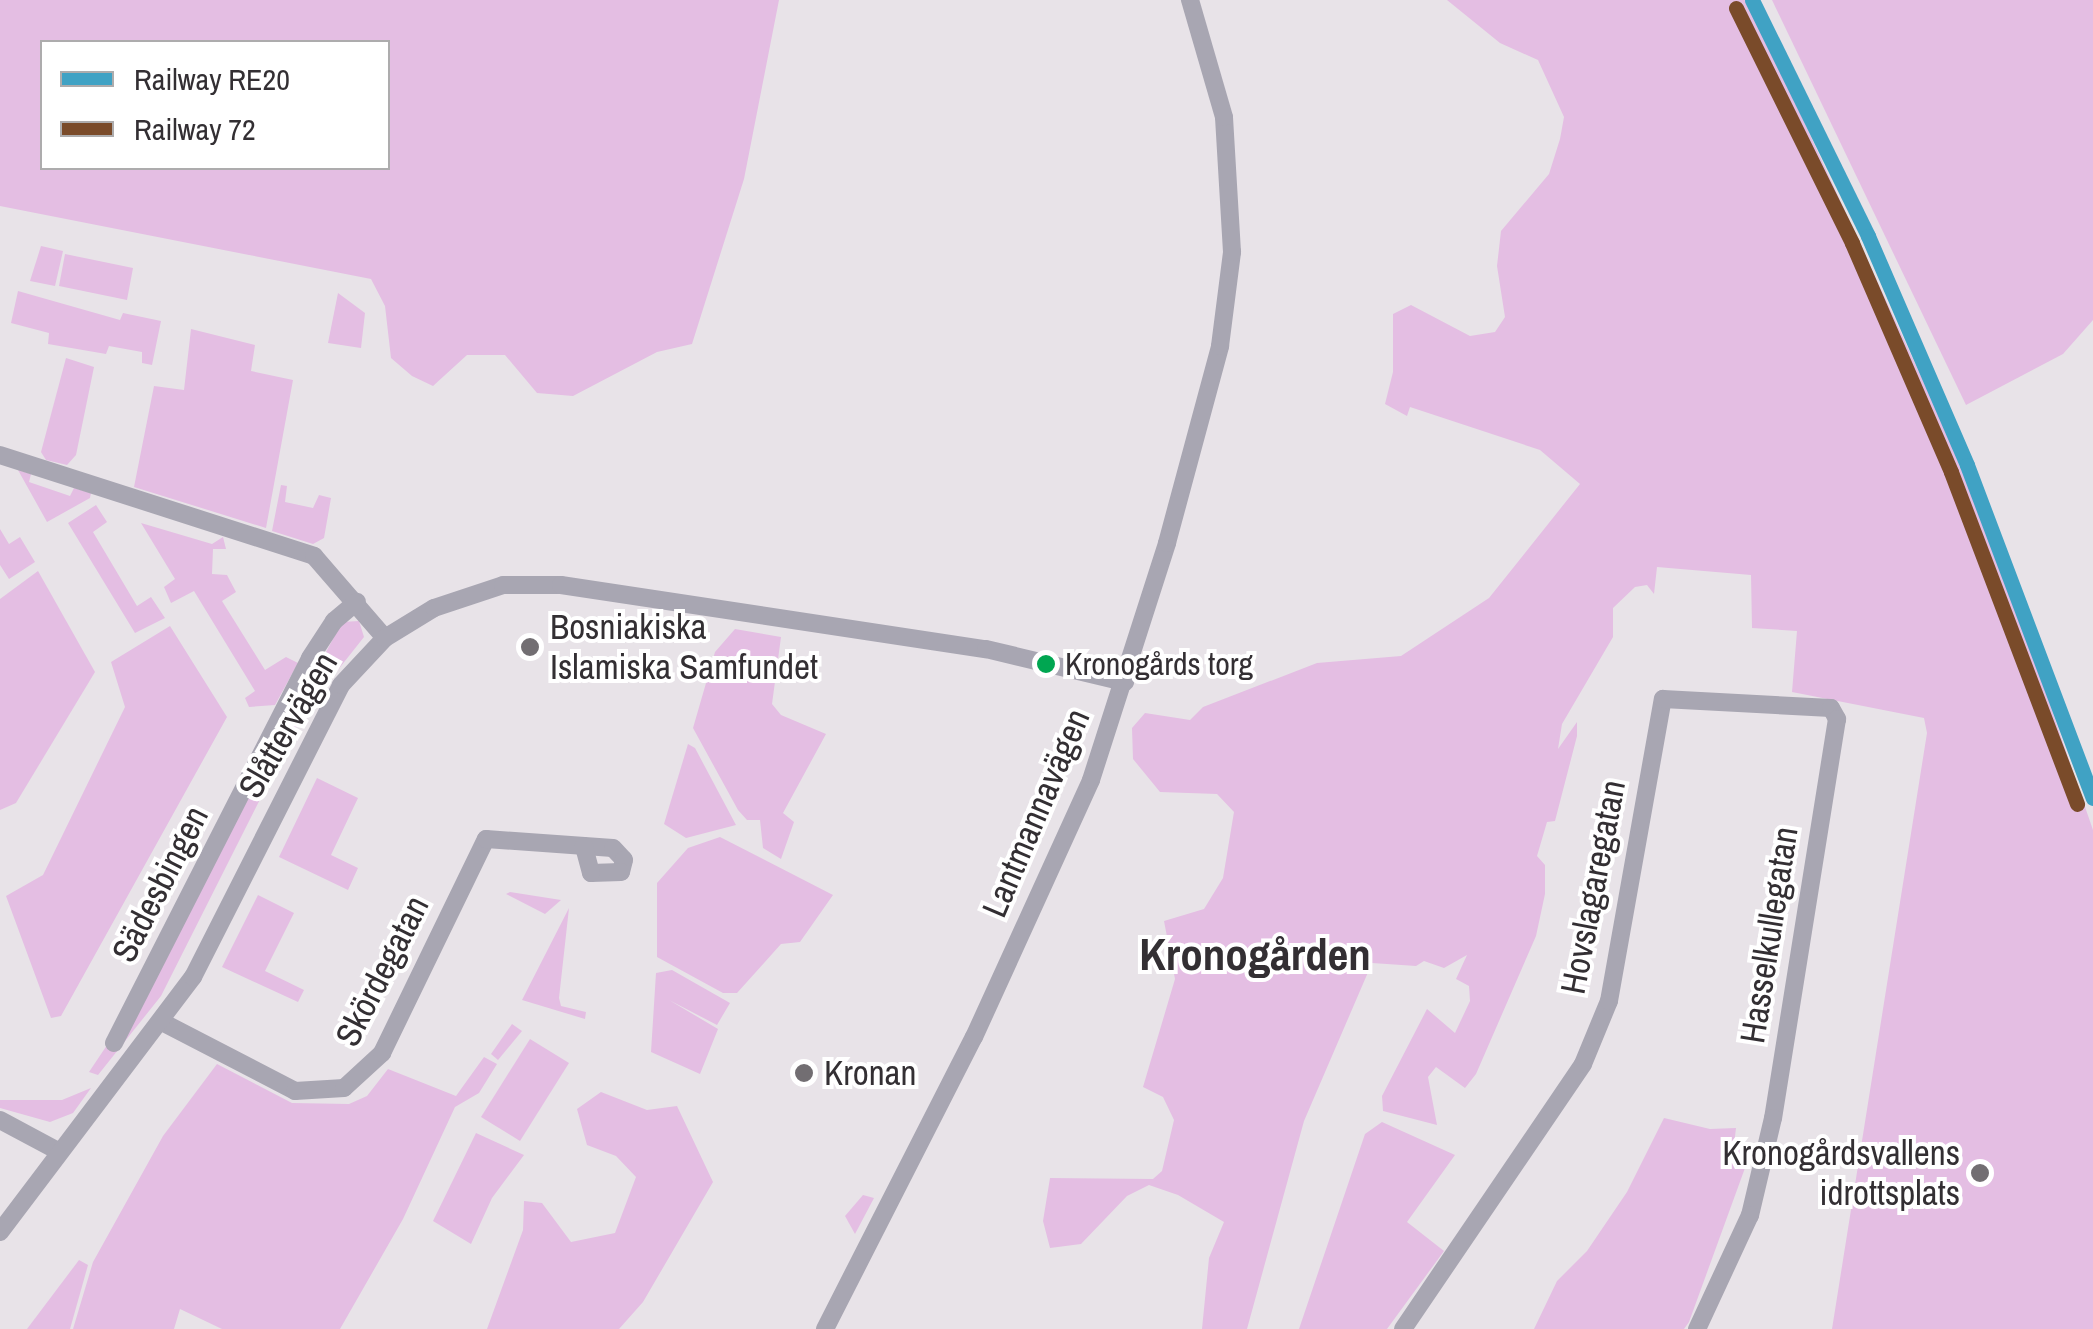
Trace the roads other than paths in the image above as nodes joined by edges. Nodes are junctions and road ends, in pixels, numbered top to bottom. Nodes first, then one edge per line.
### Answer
1 (1190, 0) edge
2 (0, 455) edge
3 (357, 602) junction
4 (385, 638) junction
5 (1125, 682) junction
6 (1662, 699) joint
7 (584, 846) dead end
8 (162, 1022) junction
9 (114, 1044) dead end
10 (0, 1120) edge
11 (58, 1150) junction
12 (0, 1232) edge
13 (825, 1329) edge
14 (1403, 1329) edge
15 (1696, 1329) edge

1 - 5 street, Lantmannavägen
2 - 3 street
3 - 4 street
3 - 9 street, Sädesbingen
4 - 5 street, Slåttervägen
4 - 8 street, Slåttervägen
5 - 13 street, Lantmannavägen
6 - 14 street, Hovslagaregatan
6 - 15 street, Hasselkullegatan
7 - 8 street, Skördegatan
8 - 11 street, Slåttervägen
10 - 11 street
11 - 12 street, Slåttervägen

